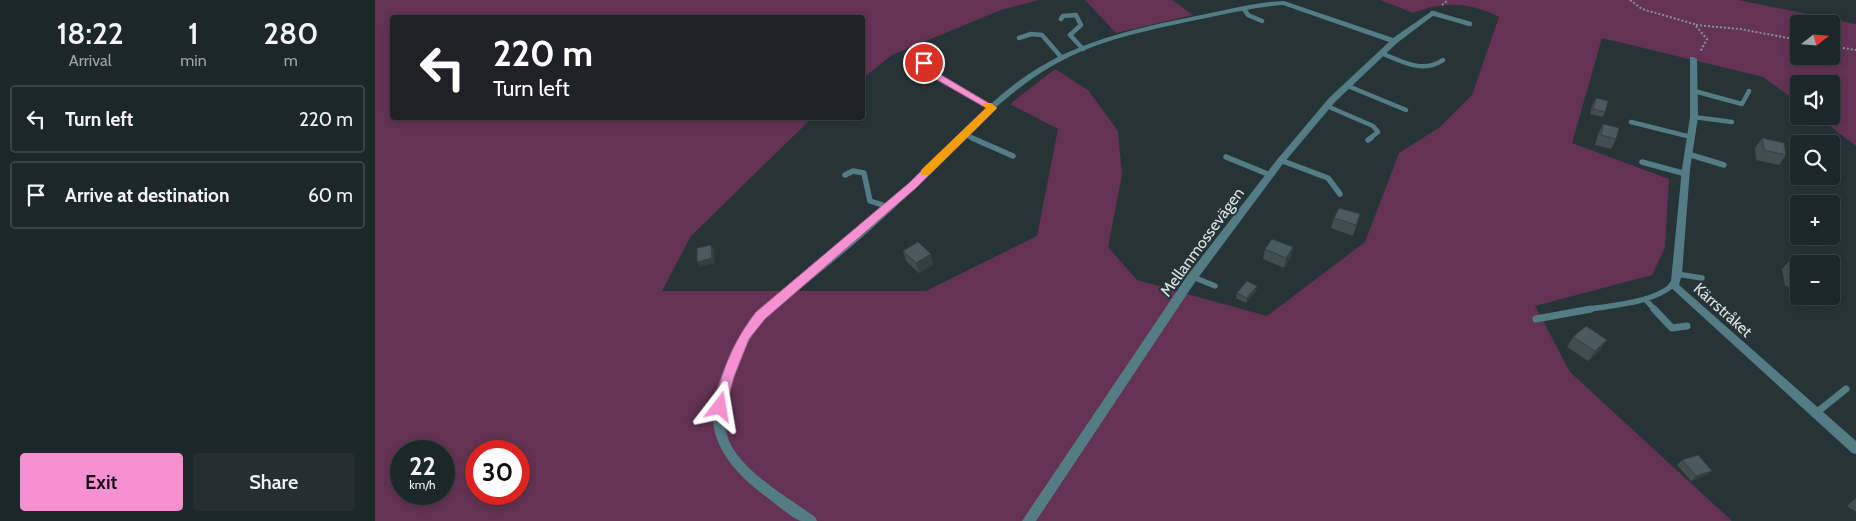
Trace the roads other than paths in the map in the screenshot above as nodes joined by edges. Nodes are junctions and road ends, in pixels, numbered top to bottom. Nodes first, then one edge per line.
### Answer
1 (1265, 2) edge
2 (1244, 9) junction
3 (1433, 12) joint
4 (1061, 19) dead end
5 (1262, 21) dead end
6 (1470, 24) dead end
7 (1019, 38) dead end
8 (1394, 40) junction
9 (1083, 49) junction
10 (1381, 54) junction
11 (1062, 58) junction
12 (1693, 59) road end
13 (1443, 60) dead end
14 (913, 62) dead end
15 (1348, 86) junction
16 (1694, 91) junction
17 (1749, 91) dead end
18 (1327, 106) junction
19 (992, 108) junction
20 (1406, 110) dead end
21 (1694, 116) junction
22 (1631, 122) dead end
23 (1732, 122) dead end
24 (963, 134) junction
25 (1691, 137) junction
26 (1368, 140) dead end
27 (1688, 154) junction
28 (1013, 156) dead end
29 (1226, 157) dead end
30 (1281, 160) junction
31 (1642, 162) dead end
32 (1724, 165) dead end
33 (1686, 174) junction
34 (845, 175) dead end
35 (1270, 175) junction
36 (1340, 194) dead end
37 (889, 207) junction
38 (1677, 274) junction
39 (1193, 277) junction
40 (1702, 278) dead end
41 (1673, 284) junction
42 (1215, 286) dead end
43 (1645, 299) junction
44 (1536, 319) dead end
45 (1687, 326) dead end
46 (1846, 389) dead end
47 (1816, 413) junction
48 (1856, 449) edge
49 (810, 521) edge
50 (1029, 521) edge

1 - 2 street
1 - 8 street
2 - 5 lane
2 - 9 street
3 - 6 lane
3 - 8 street, Mellanmossevägen
4 - 9 lane
7 - 11 lane
8 - 10 street, Mellanmossevägen
9 - 11 street
10 - 13 lane
10 - 15 street, Mellanmossevägen
11 - 19 street
12 - 16 street, Kärrstråket
14 - 19 lane
15 - 18 street, Mellanmossevägen
15 - 20 lane
16 - 17 lane
16 - 21 street, Kärrstråket
18 - 26 lane
18 - 30 street, Mellanmossevägen
19 - 24 street
21 - 23 lane
21 - 25 street, Kärrstråket
22 - 25 lane
24 - 28 lane
24 - 37 street
25 - 27 street, Kärrstråket
27 - 32 lane
27 - 33 street, Kärrstråket
29 - 35 lane
30 - 35 street, Mellanmossevägen
30 - 36 lane
31 - 33 lane
33 - 38 street, Kärrstråket
34 - 37 lane
35 - 39 street, Mellanmossevägen
37 - 49 street
38 - 40 lane
38 - 41 street, Kärrstråket
39 - 42 lane
39 - 50 street, Mellanmossevägen
41 - 43 lane
41 - 47 street, Kärrstråket
43 - 44 lane
43 - 45 lane
46 - 47 lane
47 - 48 street, Kärrstråket

